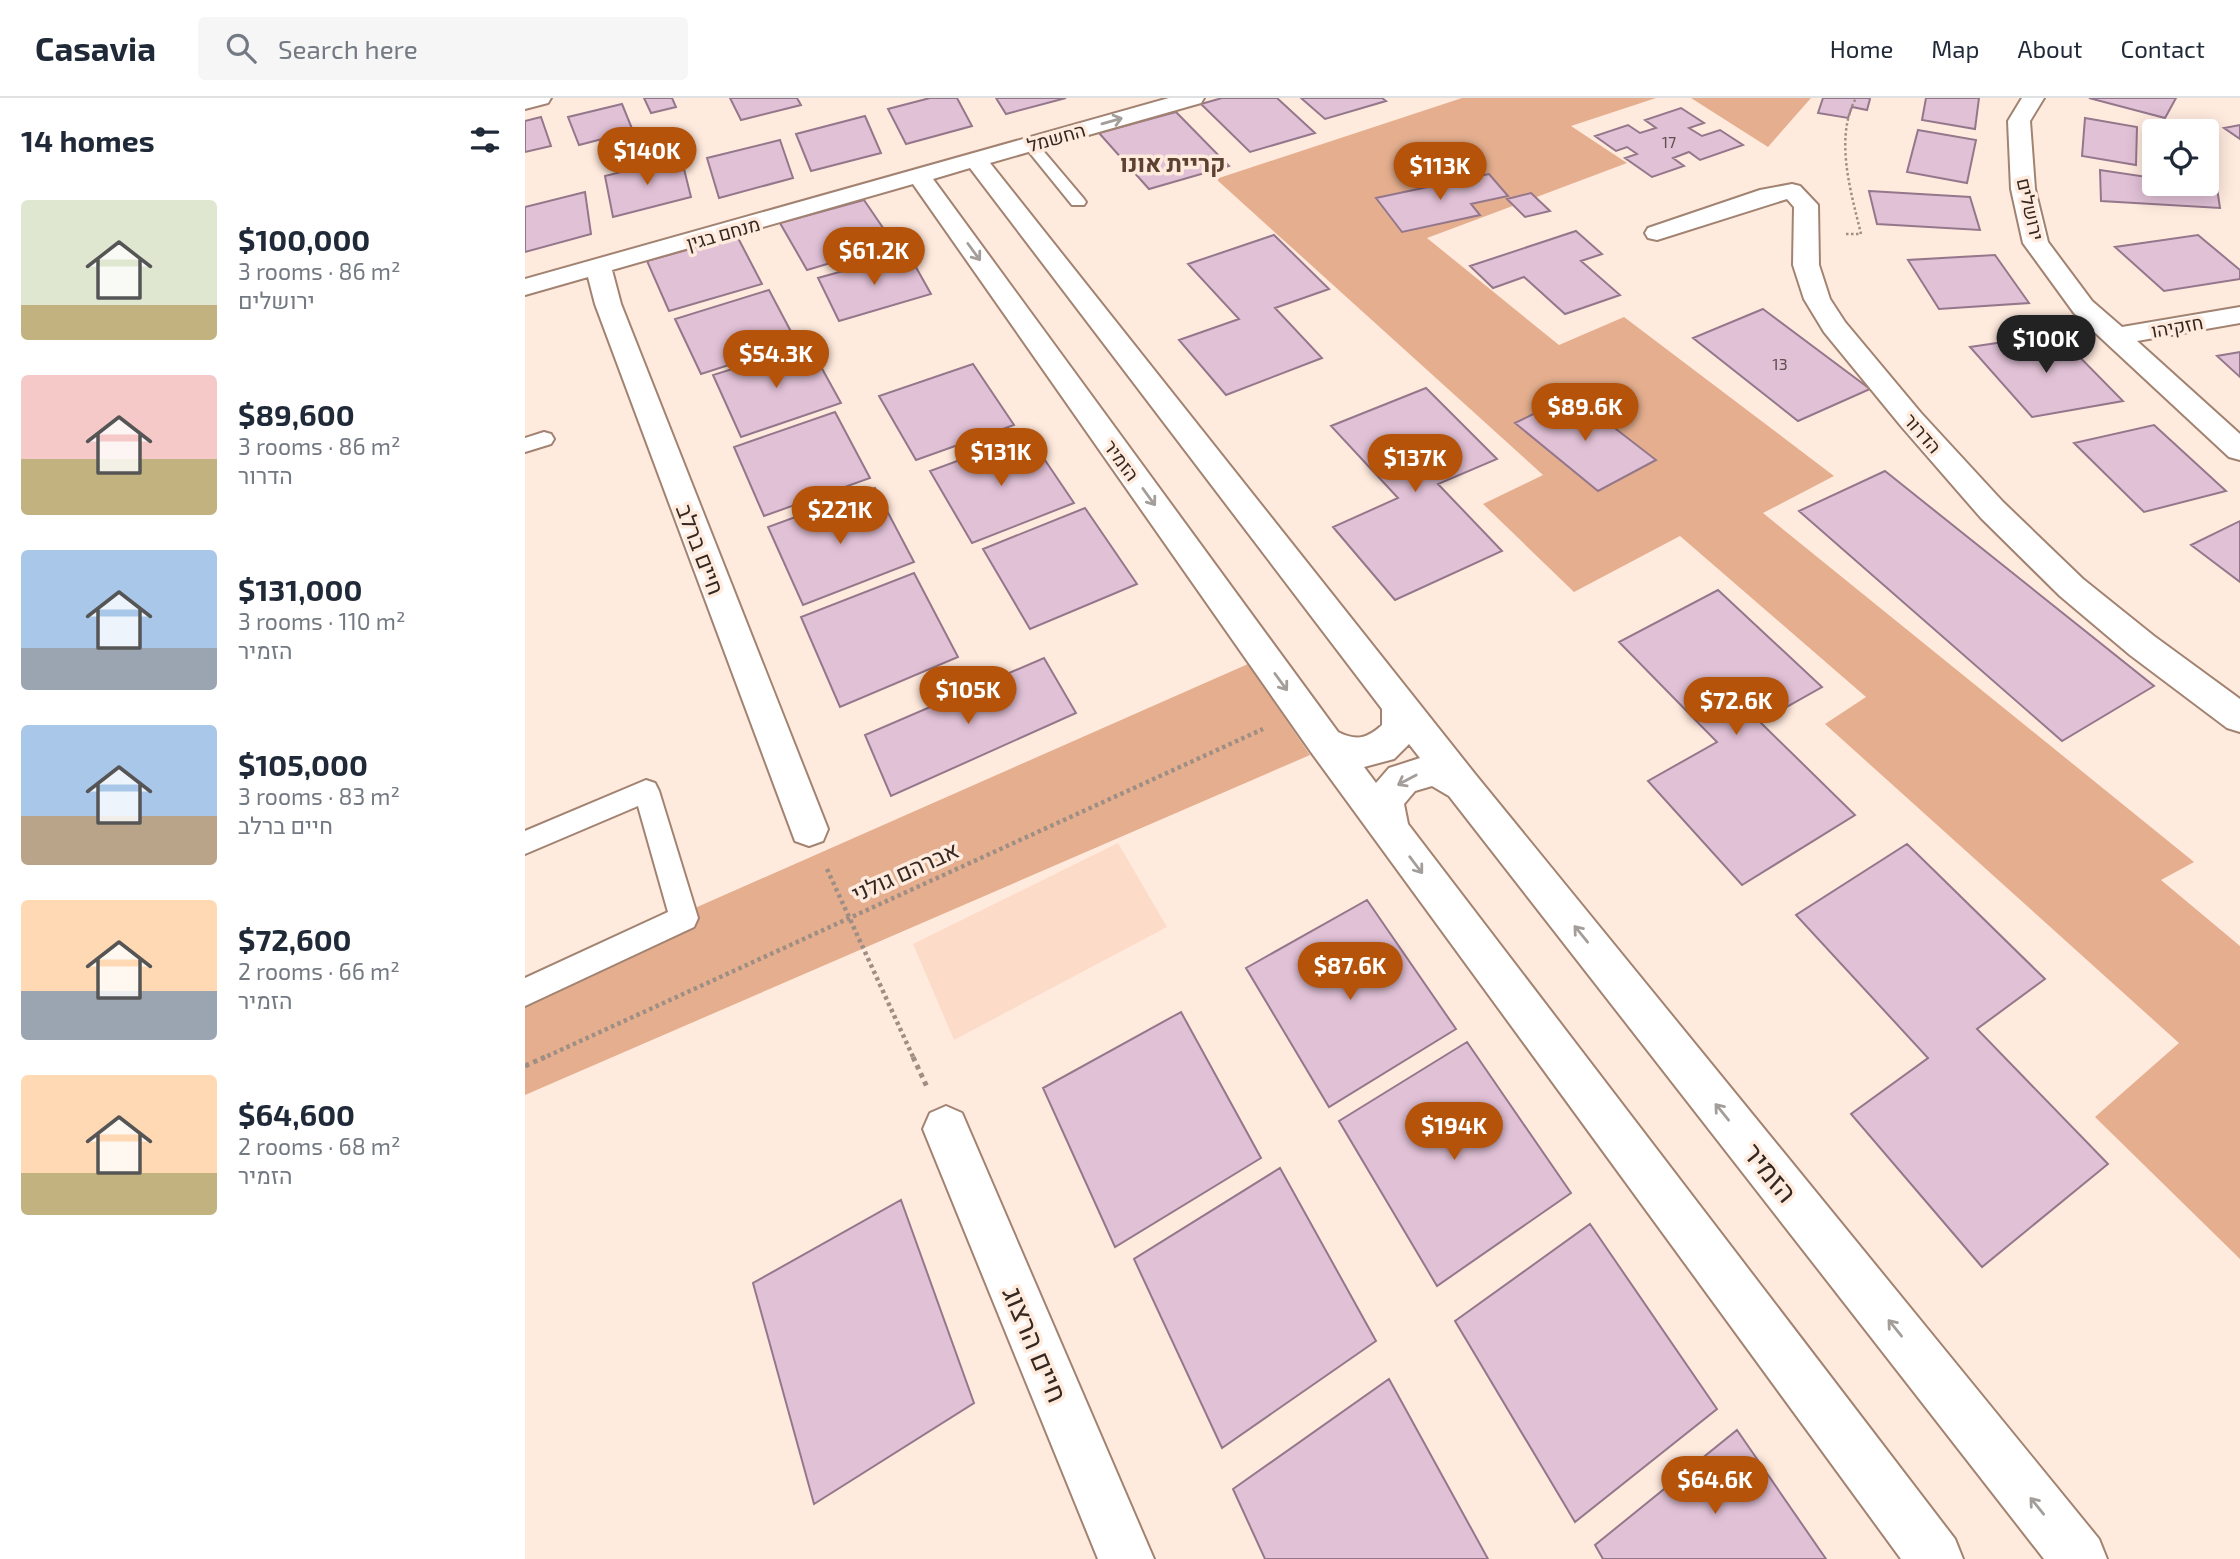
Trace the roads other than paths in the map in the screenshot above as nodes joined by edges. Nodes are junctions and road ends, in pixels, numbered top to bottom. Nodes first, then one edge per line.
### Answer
1 (540, 98) edge
2 (1193, 98) edge
3 (2033, 98) edge
4 (525, 102) edge
5 (1030, 145) junction
6 (976, 160) junction
7 (920, 177) junction
8 (1078, 202) dead end
9 (1657, 233) dead end
10 (599, 268) junction
11 (525, 288) edge
12 (2240, 315) edge
13 (2113, 337) junction
14 (2240, 450) edge
15 (1400, 706) junction
16 (2240, 718) edge
17 (1313, 727) junction
18 (1462, 785) junction
19 (809, 830) road end
20 (1390, 830) junction
21 (525, 843) edge
22 (525, 992) edge
23 (946, 1129) road end
24 (1126, 1559) edge
25 (1935, 1559) edge
26 (2079, 1559) edge

1 - 4 street
5 -> 2 street, החשמל
3 - 13 street, ירושלים
5 - 6 street, החשמל
5 - 8 lane
6 - 7 street, החשמל
6 - 15 street, הזמיר
7 - 10 street, מנחם בגין
7 -> 17 street, הזמיר
9 - 16 street, הדרור
10 - 11 street, מנחם בגין
10 - 19 street, חיים ברלב
12 - 13 street, חזקיהו
13 - 14 street, ירושלים
15 - 17 street
15 - 18 street, הזמיר
17 - 20 street, הזמיר
18 -> 20 street, הזמיר
26 -> 18 street, הזמיר
20 -> 25 street, הזמיר
21 - 22 lane
23 - 24 street, חיים הרצוג

